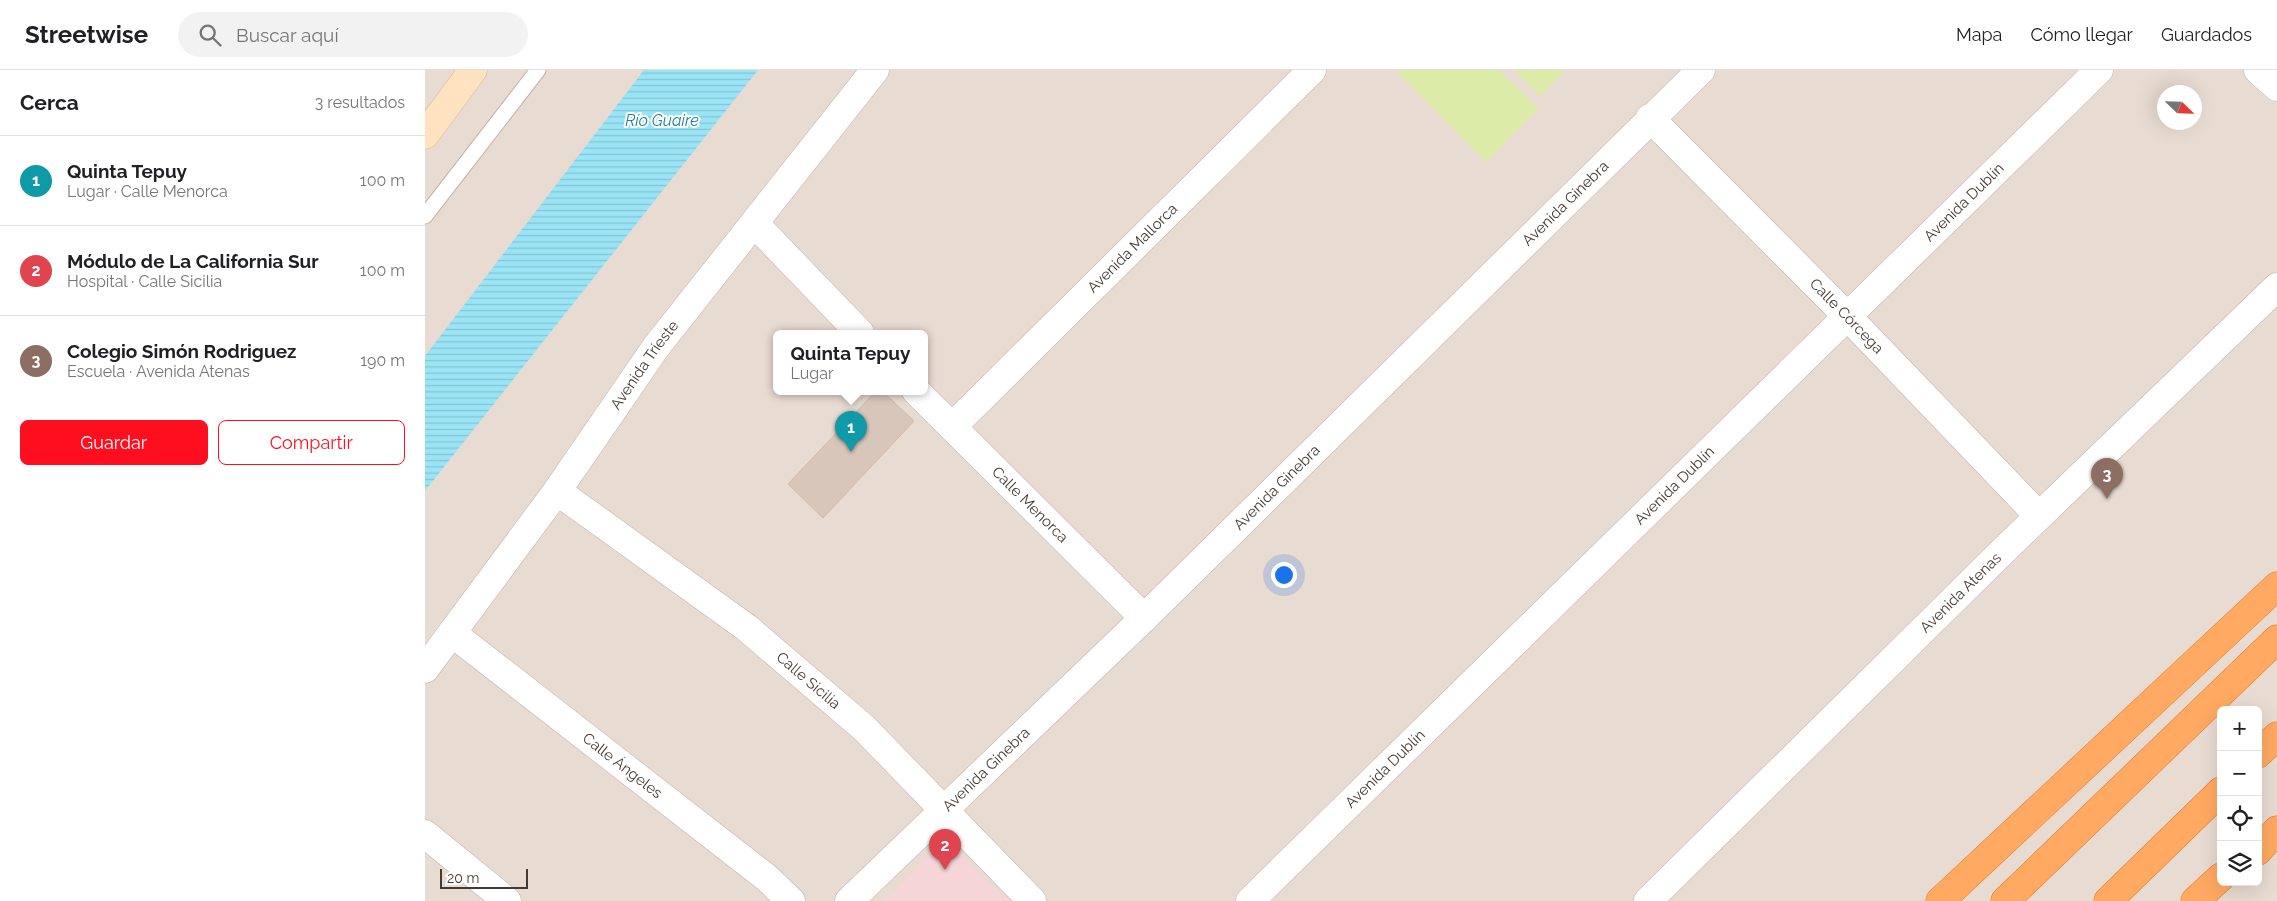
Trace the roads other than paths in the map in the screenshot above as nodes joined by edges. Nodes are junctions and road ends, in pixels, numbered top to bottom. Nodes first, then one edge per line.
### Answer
1 (473, 70) edge
2 (538, 70) edge
3 (875, 70) edge
4 (1312, 70) edge
5 (1701, 70) edge
6 (2099, 70) edge
7 (2258, 70) edge
8 (2277, 87) edge
9 (1650, 118) junction
10 (425, 135) edge
11 (425, 216) edge
12 (755, 224) junction
13 (2277, 287) edge
14 (1847, 316) junction
15 (857, 330) edge
16 (920, 395) edge
17 (952, 427) junction
18 (557, 491) junction
19 (2039, 516) junction
20 (2277, 586) edge
21 (1144, 618) junction
22 (452, 633) junction
23 (2277, 639) edge
24 (425, 669) edge
25 (2277, 736) edge
26 (2261, 751) edge
27 (2217, 795) edge
28 (945, 810) junction
29 (2277, 823) edge
30 (2277, 830) edge
31 (425, 834) edge
32 (2262, 837) edge
33 (2262, 847) edge
34 (2217, 881) edge
35 (2225, 886) edge
36 (507, 901) edge
37 (791, 901) edge
38 (849, 901) edge
39 (1032, 901) edge
40 (1250, 901) edge
41 (1648, 901) edge
42 (1940, 901) edge
43 (2005, 901) edge
44 (2108, 901) edge
45 (2195, 901) edge
46 (2212, 901) edge

1 - 10 street
2 - 11 lane
3 - 12 street, Avenida Trieste
4 - 17 street, Avenida Mallorca
5 - 9 street, Avenida Ginebra
6 - 14 street, Avenida Dublín
7 - 8 street
9 - 14 street, Calle Córcega
9 - 21 street, Avenida Ginebra
12 - 15 street
12 - 18 street, Avenida Trieste
13 - 19 street, Avenida Atenas
14 - 19 street, Calle Córcega
14 - 40 street, Avenida Dublín
16 - 17 street, Calle Menorca
17 - 21 street, Calle Menorca
18 - 22 street, Avenida Trieste
18 - 28 street, Calle Sicilia
19 - 41 street, Avenida Atenas
20 - 42 highway
21 - 28 street, Avenida Ginebra
22 - 24 street, Avenida Trieste
22 - 37 street, Calle Ángeles
23 - 43 highway
25 - 26 highway
27 - 44 highway
28 - 38 street, Avenida Ginebra
28 - 39 street, Calle Sicilia
29 - 32 highway
30 - 33 highway
31 - 36 street
34 - 45 highway
35 - 46 highway

